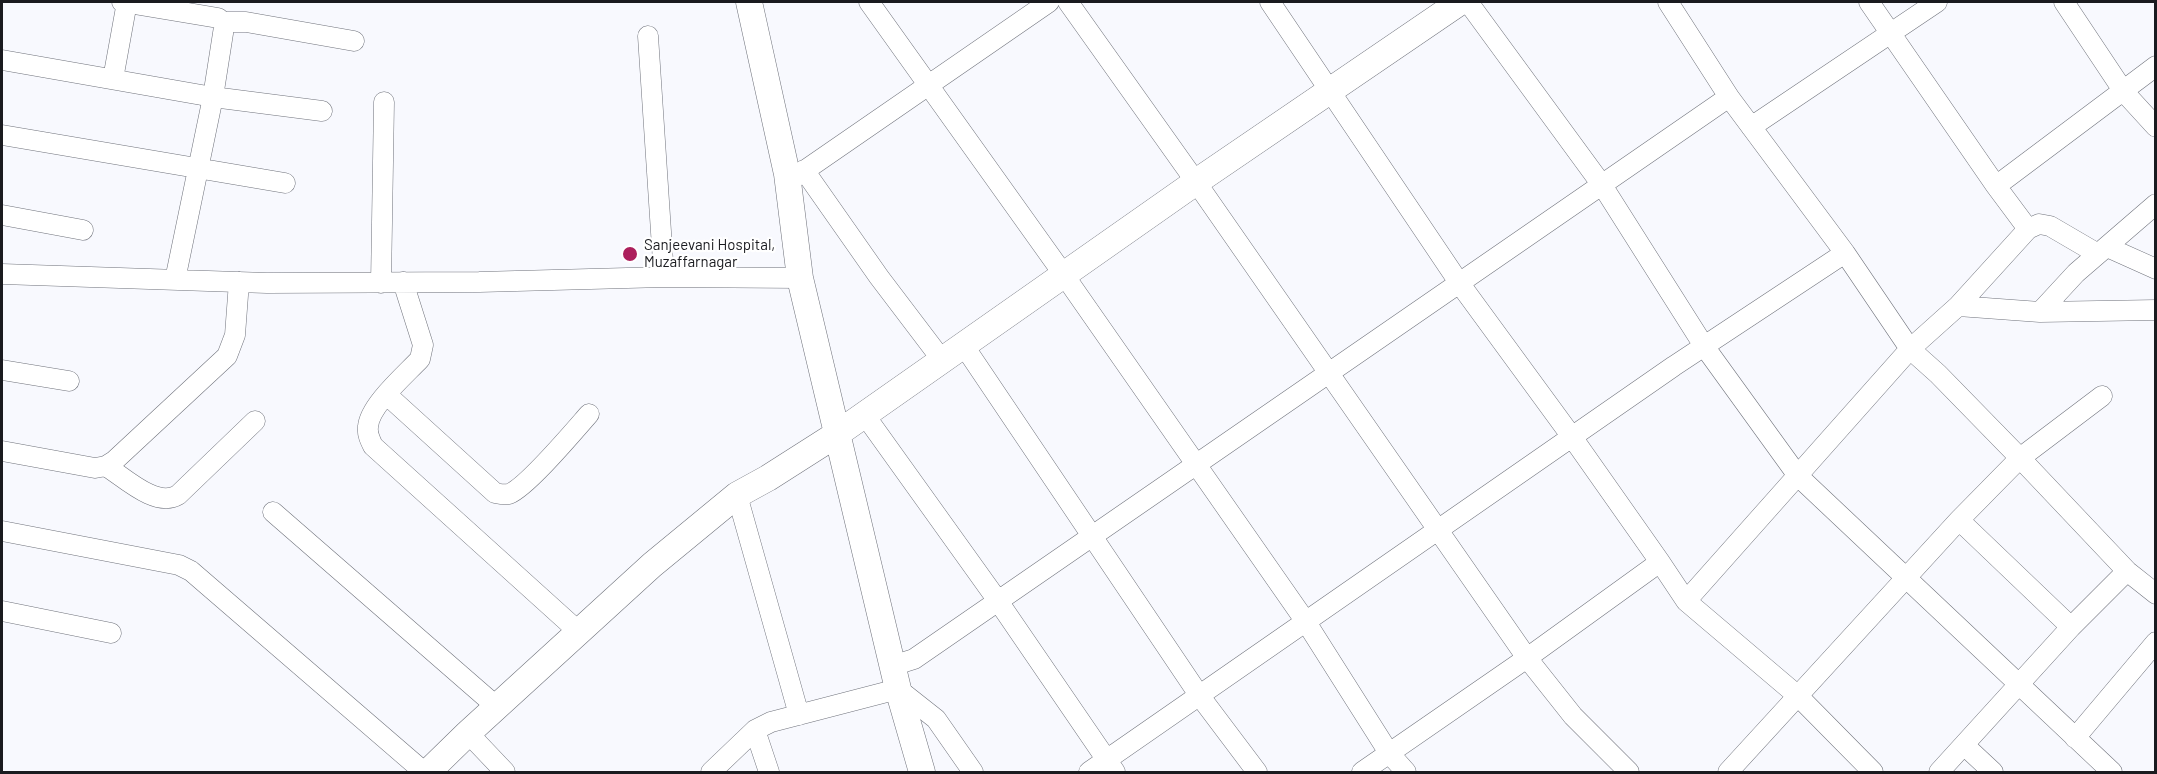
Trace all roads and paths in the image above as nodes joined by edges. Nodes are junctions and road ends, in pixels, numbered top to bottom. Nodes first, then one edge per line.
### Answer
1 (124, 2) edge
2 (749, 2) edge
3 (869, 2) edge
4 (1049, 2) edge
5 (1068, 2) edge
6 (1270, 2) edge
7 (1460, 2) edge
8 (1468, 2) edge
9 (1668, 2) edge
10 (1869, 2) edge
11 (1937, 2) edge
12 (2064, 2) edge
13 (221, 14) edge
14 (1891, 33) junction
15 (648, 36) dead end
16 (354, 40) dead end
17 (2, 60) edge
18 (2156, 66) edge
19 (113, 79) junction
20 (927, 85) junction
21 (1329, 92) junction
22 (2124, 92) junction
23 (213, 97) junction
24 (1730, 97) junction
25 (384, 102) dead end
26 (322, 111) dead end
27 (1751, 127) junction
28 (2156, 127) edge
29 (2, 135) edge
30 (198, 169) junction
31 (796, 176) junction
32 (1196, 182) junction
33 (285, 183) dead end
34 (1602, 185) junction
35 (1996, 186) junction
36 (2156, 204) edge
37 (2, 215) edge
38 (2028, 229) junction
39 (83, 231) dead end
40 (2102, 251) junction
41 (1845, 253) junction
42 (2156, 268) edge
43 (2, 274) edge
44 (1064, 275) junction
45 (664, 277) junction
46 (800, 278) junction
47 (176, 280) junction
48 (239, 282) junction
49 (403, 282) junction
50 (381, 283) junction
51 (1460, 284) junction
52 (1958, 306) junction
53 (2156, 310) edge
54 (2040, 312) junction
55 (964, 346) junction
56 (1704, 346) junction
57 (1910, 349) junction
58 (942, 360) junction
59 (2, 370) edge
60 (1328, 375) junction
61 (69, 381) dead end
62 (387, 395) junction
63 (2102, 396) dead end
64 (589, 414) dead end
65 (864, 414) junction
66 (255, 421) dead end
67 (837, 434) junction
68 (1572, 437) junction
69 (2, 451) edge
70 (2020, 459) junction
71 (1196, 465) junction
72 (106, 466) junction
73 (1798, 476) junction
74 (737, 495) junction
75 (273, 512) dead end
76 (1959, 520) junction
77 (1439, 529) junction
78 (2, 531) edge
79 (1092, 537) junction
80 (1660, 562) junction
81 (2127, 571) junction
82 (1906, 577) junction
83 (2156, 594) edge
84 (1686, 601) junction
85 (998, 602) junction
86 (2, 611) edge
87 (1306, 622) junction
88 (2071, 627) junction
89 (579, 632) junction
90 (111, 633) dead end
91 (2156, 642) edge
92 (1527, 658) junction
93 (895, 678) junction
94 (2019, 684) junction
95 (1199, 695) junction
96 (1798, 696) junction
97 (497, 707) junction
98 (799, 715) junction
99 (755, 730) junction
100 (468, 733) junction
101 (2075, 738) junction
102 (1964, 745) junction
103 (1389, 753) junction
104 (1110, 766) edge
105 (427, 772) edge
106 (505, 772) edge
107 (711, 772) edge
108 (769, 772) edge
109 (922, 772) edge
110 (973, 772) edge
111 (1089, 772) edge
112 (1257, 772) edge
113 (1362, 772) edge
114 (1406, 772) edge
115 (1629, 772) edge
116 (1728, 772) edge
117 (1873, 772) edge
118 (1939, 772) edge
119 (1992, 772) edge
120 (2112, 772) edge

1 - 13 street
1 - 19 street
2 - 31 street
3 - 20 street
4 - 20 street
5 - 32 street
6 - 21 street
7 - 21 street
8 - 34 street
9 - 24 street
10 - 14 street
11 - 14 street
12 - 22 street
13 - 16 street
13 - 23 street
14 - 27 street
14 - 35 street
15 - 45 street
17 - 19 street
18 - 22 street
19 - 23 street
20 - 31 street
20 - 44 street
21 - 32 street
21 - 51 street
22 - 28 street
22 - 35 street
23 - 26 street
23 - 30 street
24 - 27 street
24 - 34 street
25 - 50 street
27 - 41 street
29 - 30 street
30 - 33 street
30 - 47 street
31 - 46 street
31 - 58 street
32 - 44 street
32 - 60 street
34 - 51 street
34 - 56 street
35 - 38 street
36 - 40 street
37 - 39 street
38 - 40 street
38 - 52 street
40 - 42 street
40 - 54 street
41 - 56 street
41 - 57 street
43 - 47 street
44 - 55 street
44 - 71 street
45 - 46 street
45 - 49 street
46 - 67 street
47 - 48 street
48 - 50 street
48 - 72 street
49 - 50 street
49 - 62 street
51 - 60 street
51 - 68 street
52 - 54 street
52 - 57 street
53 - 54 street
55 - 58 street
55 - 79 street
56 - 68 street
56 - 73 street
57 - 70 street
57 - 73 street
58 - 65 street
59 - 61 street
60 - 71 street
60 - 77 street
62 - 64 street
62 - 89 street
63 - 70 street
65 - 67 street
65 - 85 street
66 - 72 street
67 - 74 street
67 - 93 street
68 - 77 street
68 - 80 street
69 - 72 street
70 - 76 street
70 - 81 street
71 - 79 street
71 - 87 street
73 - 82 street
73 - 84 street
74 - 89 street
74 - 98 street
75 - 97 street
76 - 82 street
76 - 88 street
77 - 87 street
77 - 92 street
78 - 105 street
79 - 85 street
79 - 95 street
80 - 84 street
80 - 92 street
81 - 83 street
81 - 88 street
82 - 94 street
82 - 96 street
84 - 96 street
85 - 93 street
85 - 104 street
86 - 90 street
87 - 95 street
87 - 103 street
88 - 94 street
89 - 97 street
91 - 101 street
92 - 103 street
92 - 115 street
93 - 98 street
93 - 109 street
93 - 110 street
94 - 101 street
94 - 102 street
95 - 104 street
95 - 112 street
96 - 116 street
96 - 117 street
97 - 100 street
98 - 99 street
99 - 107 street
99 - 108 street
100 - 105 street
100 - 106 street
101 - 120 street
102 - 118 street
102 - 119 street
103 - 113 street
103 - 114 street
104 - 111 street

